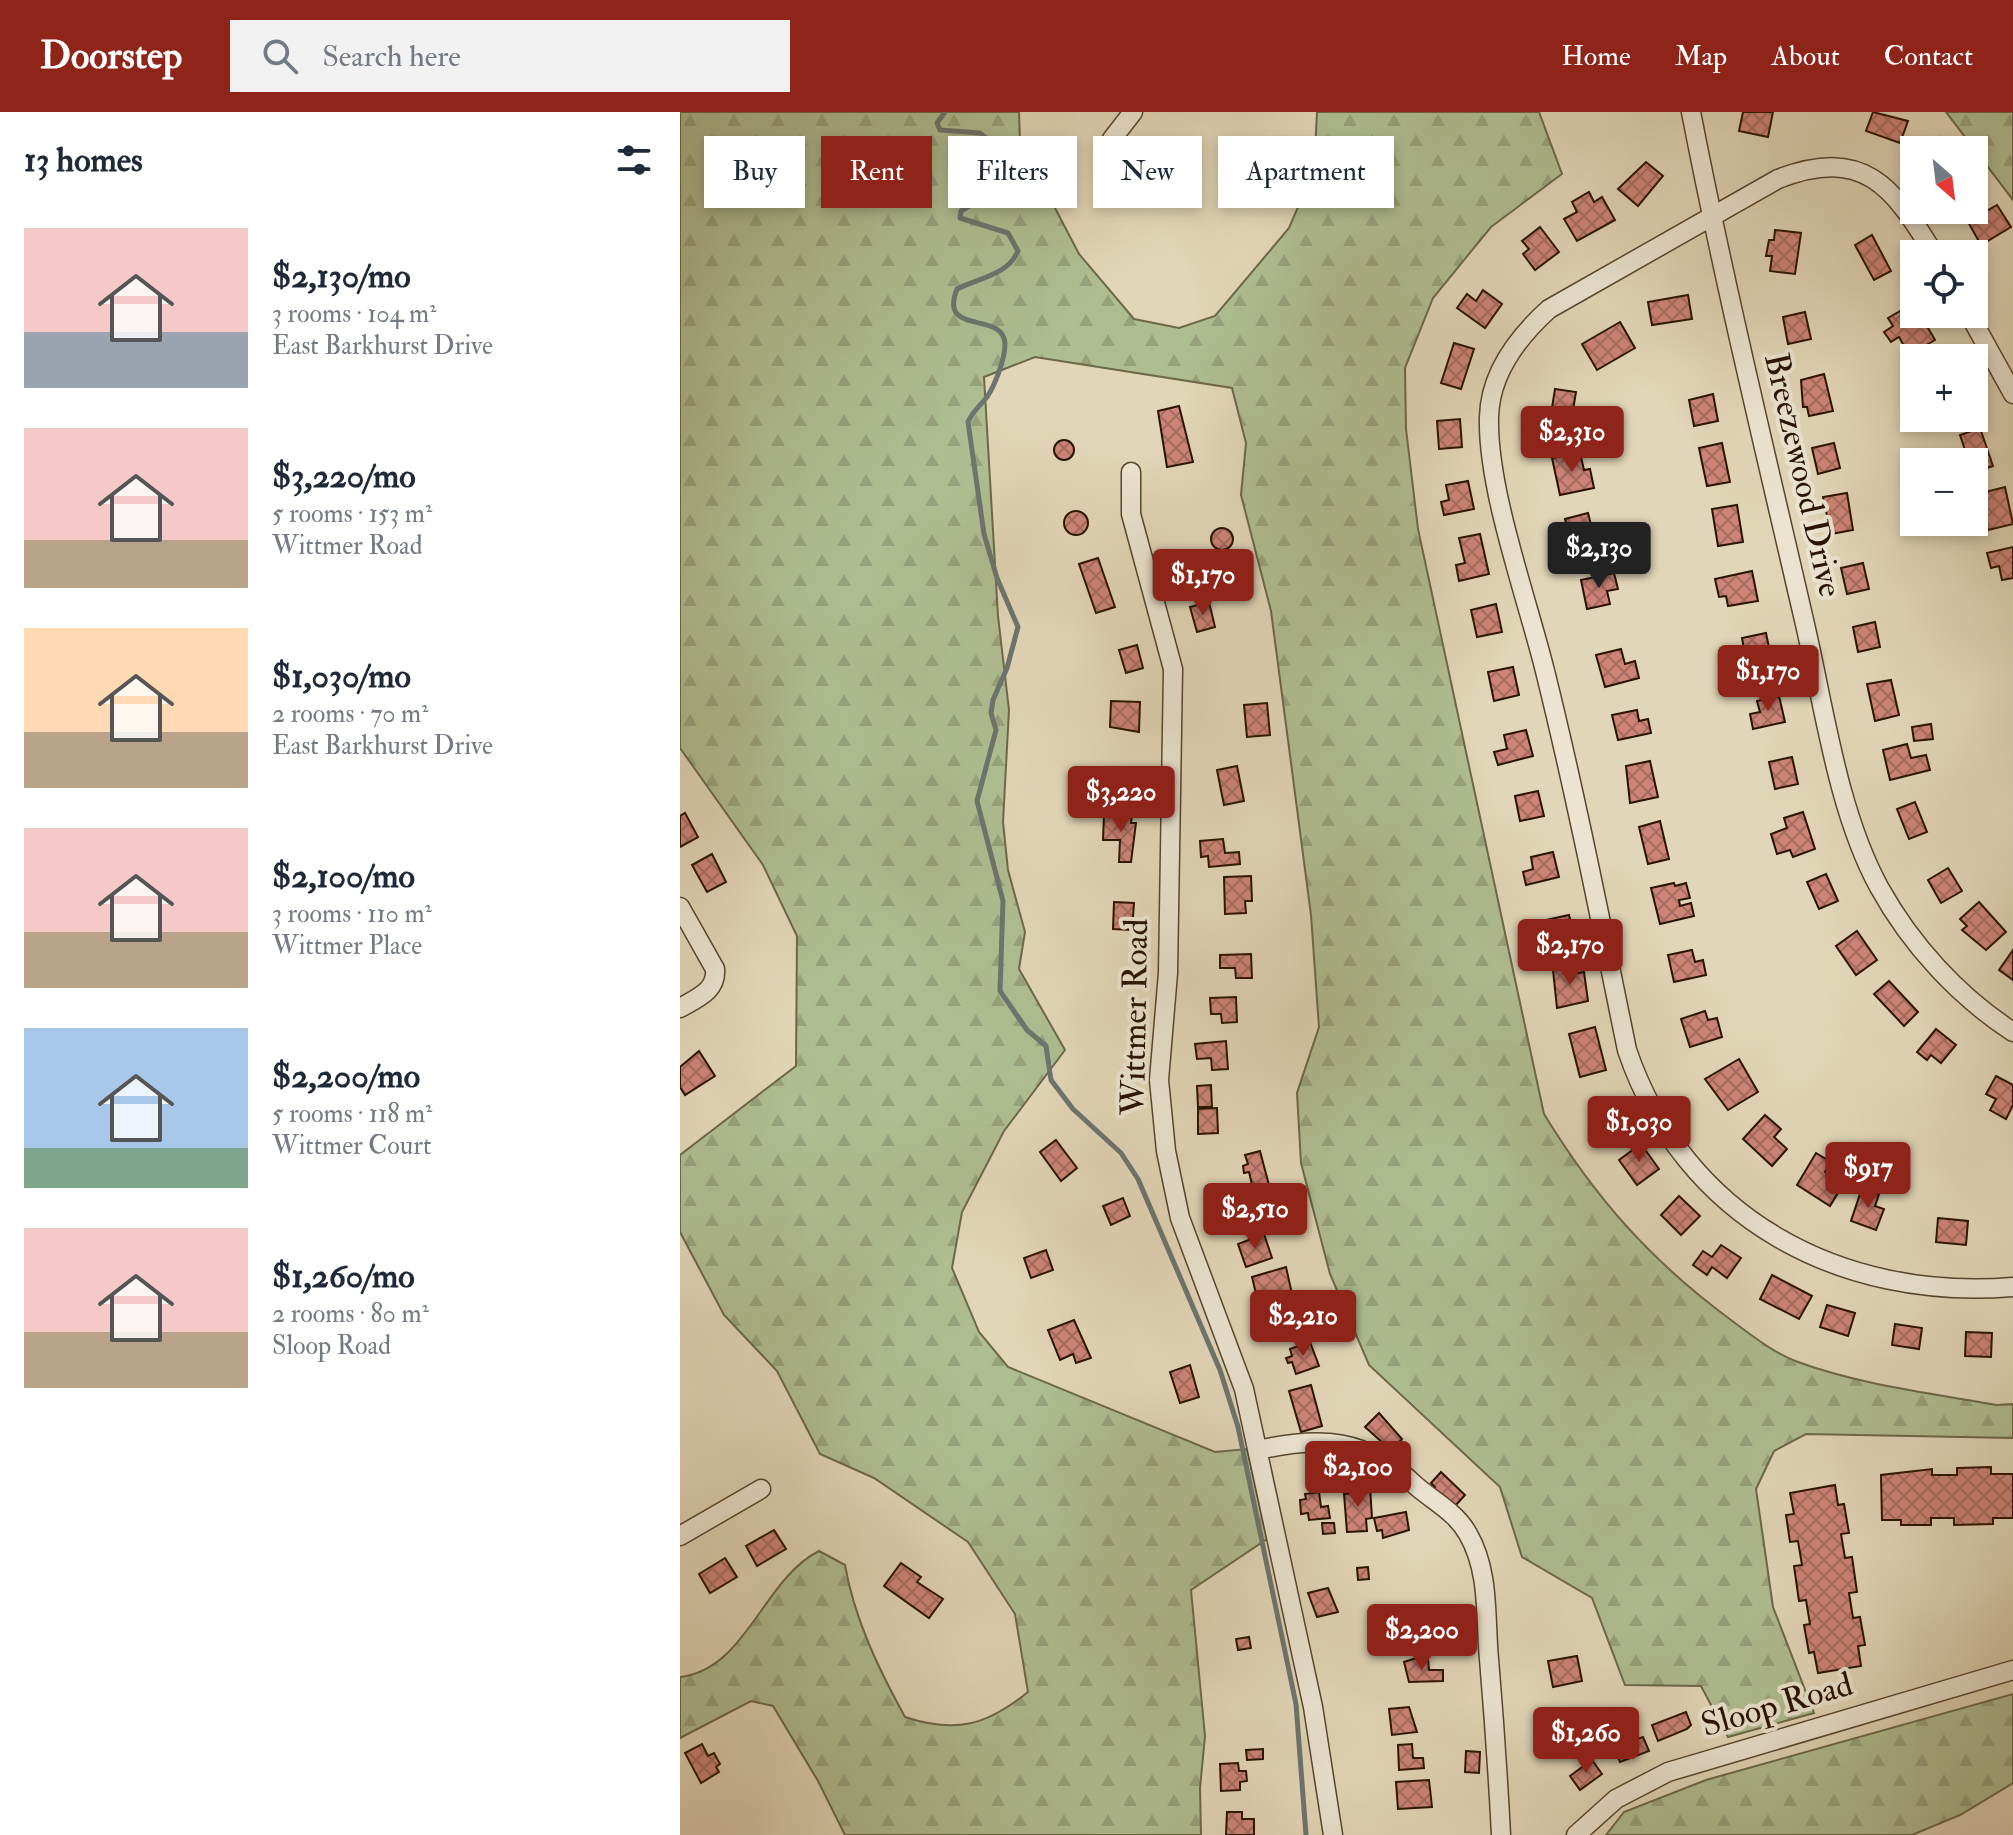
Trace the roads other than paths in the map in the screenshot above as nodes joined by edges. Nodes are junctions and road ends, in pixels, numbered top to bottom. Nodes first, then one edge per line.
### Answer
1 (1133, 112) edge
2 (1691, 112) edge
3 (1114, 136) edge
4 (1712, 216) junction
5 (1925, 240) edge
6 (1977, 328) edge
7 (2013, 394) edge
8 (1131, 472) dead end
9 (680, 907) edge
10 (680, 1008) edge
11 (2013, 1032) edge
12 (2013, 1287) edge
13 (1258, 1450) junction
14 (761, 1489) dead end
15 (680, 1536) edge
16 (2013, 1670) edge
17 (1333, 1835) edge
18 (1501, 1835) edge
19 (1576, 1835) edge

1 - 3 street
2 - 4 street, Breezewood Drive
4 - 5 street
4 - 11 street, Breezewood Drive
4 - 12 street
6 - 7 street
8 - 13 street, Wittmer Road
9 - 10 street
13 - 17 street, Wittmer Road
13 - 18 street
14 - 15 street
16 - 19 street, Sloop Road

